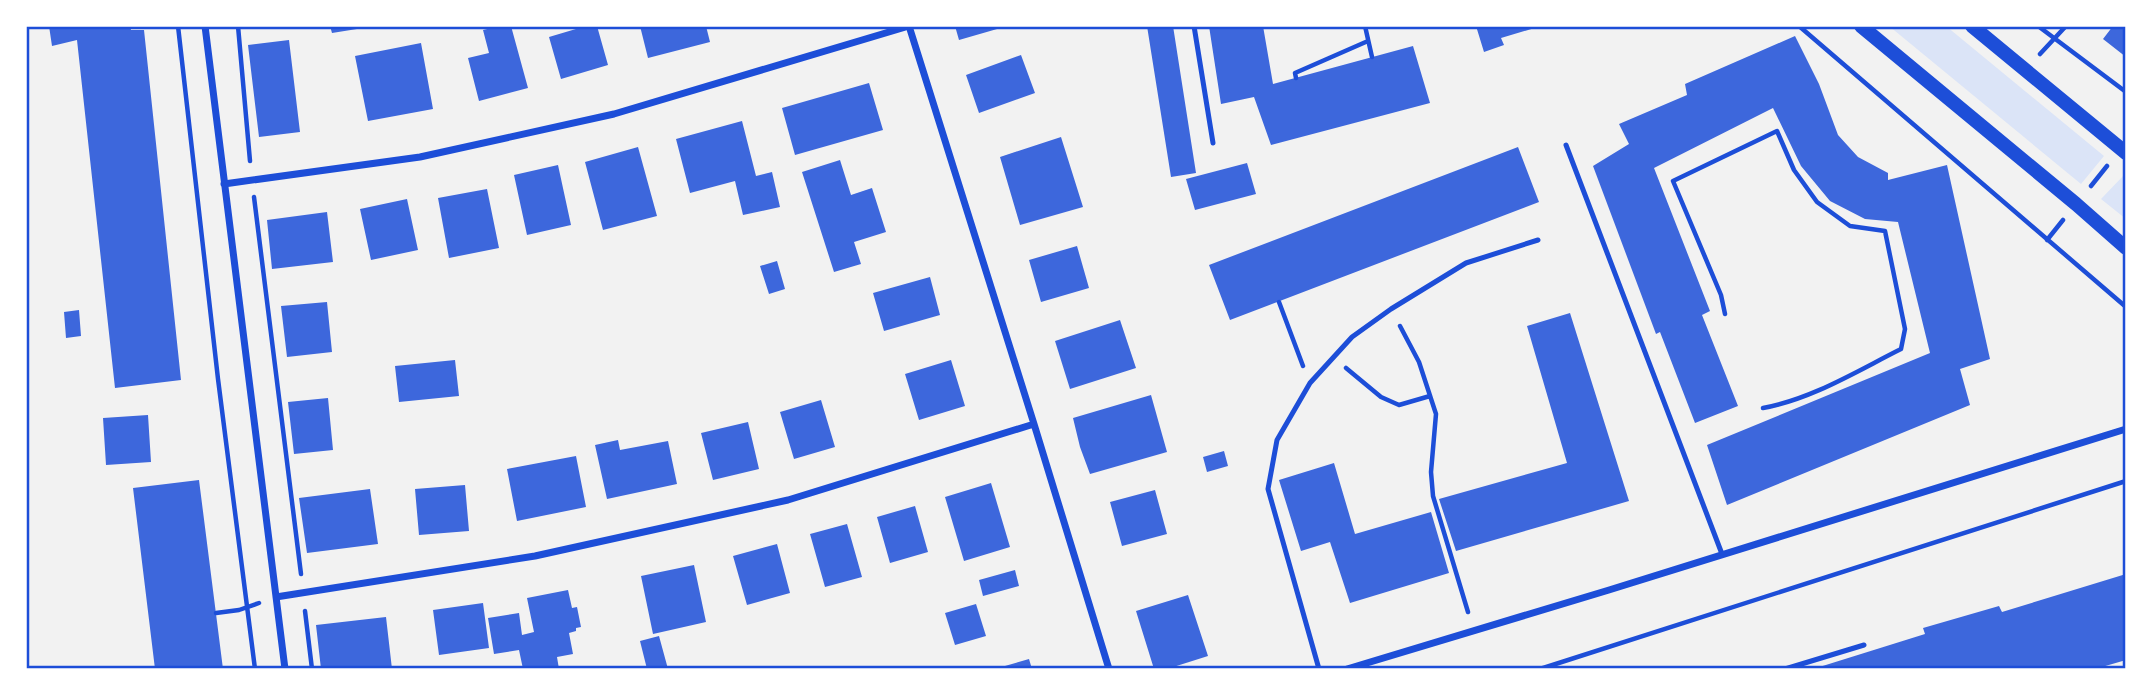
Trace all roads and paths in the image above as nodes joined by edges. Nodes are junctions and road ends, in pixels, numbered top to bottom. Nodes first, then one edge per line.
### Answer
1 (178, 26) edge
2 (205, 26) edge
3 (238, 26) edge
4 (909, 26) edge
5 (1194, 26) edge
6 (1365, 26) edge
7 (1799, 26) edge
8 (1861, 26) edge
9 (1972, 26) edge
10 (2038, 26) edge
11 (2066, 26) edge
12 (2053, 39) junction
13 (1368, 41) junction
14 (1372, 57) dead end
15 (2026, 71) junction
16 (1296, 78) dead end
17 (2126, 92) edge
18 (1213, 143) dead end
19 (1566, 145) dead end
20 (2126, 153) edge
21 (251, 180) junction
22 (224, 184) junction
23 (1538, 240) dead end
24 (2126, 248) edge
25 (1279, 302) dead end
26 (2126, 307) edge
27 (1391, 309) junction
28 (1726, 314) dead end
29 (1334, 357) junction
30 (1310, 383) junction
31 (1430, 396) junction
32 (1763, 408) dead end
33 (1034, 424) junction
34 (2126, 429) edge
35 (2126, 481) edge
36 (1722, 554) junction
37 (303, 594) junction
38 (276, 597) junction
39 (247, 607) junction
40 (216, 613) dead end
41 (1474, 631) junction
42 (1864, 645) dead end
43 (255, 669) edge
44 (285, 669) edge
45 (312, 669) edge
46 (1109, 669) edge
47 (1320, 669) edge
48 (1347, 669) edge
49 (1540, 669) edge
50 (1785, 669) edge

1 - 39 path
2 - 22 street
3 - 21 path
4 - 21 street
4 - 33 street
5 - 18 lane
6 - 13 path
7 - 26 path
8 - 24 main road
9 - 15 main road
10 - 12 path
11 - 12 path
12 - 15 path
12 - 17 path
13 - 14 path
13 - 16 path
15 - 20 main road
19 - 36 lane
21 - 22 street
21 - 37 path
22 - 38 street
23 - 27 lane
25 - 30 path
27 - 29 lane
27 - 31 path
28 - 32 path
29 - 30 lane
29 - 31 path
30 - 47 lane
31 - 41 path
33 - 37 street
33 - 46 street
34 - 36 street
35 - 49 path
36 - 41 street
37 - 38 street
37 - 45 path
38 - 44 street
39 - 40 path
39 - 43 path
41 - 48 street
42 - 50 lane

